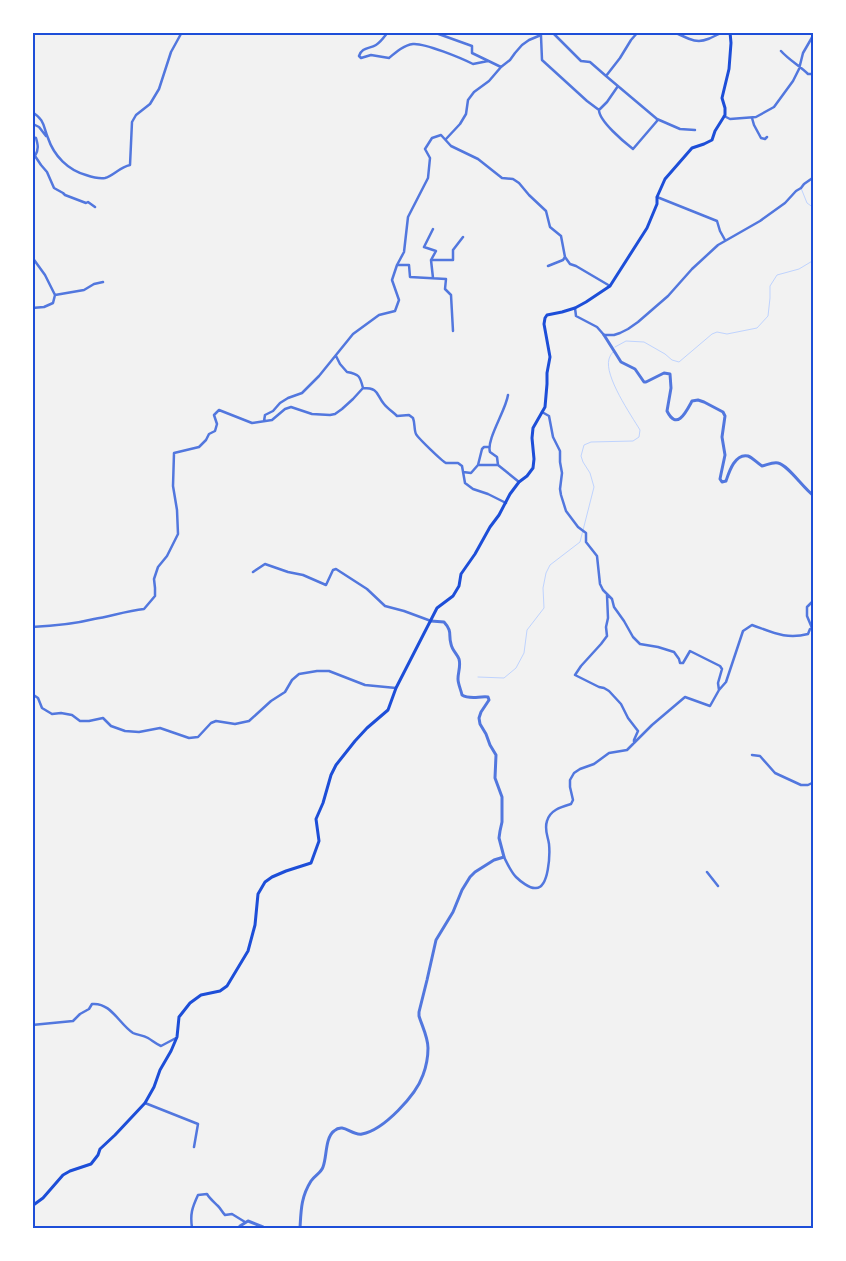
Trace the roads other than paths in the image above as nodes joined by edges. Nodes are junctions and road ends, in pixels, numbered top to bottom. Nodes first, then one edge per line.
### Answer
1 (182, 32) edge
2 (388, 32) edge
3 (433, 32) edge
4 (638, 32) edge
5 (674, 32) edge
6 (723, 32) edge
7 (730, 32) edge
8 (438, 33) edge
9 (541, 34) edge
10 (554, 34) dead end
11 (814, 34) edge
12 (781, 51) dead end
13 (488, 61) junction
14 (800, 66) junction
15 (500, 67) junction
16 (814, 72) edge
17 (606, 76) junction
18 (618, 86) junction
19 (598, 110) junction
20 (32, 112) edge
21 (724, 116) junction
22 (752, 118) junction
23 (657, 119) junction
24 (32, 125) edge
25 (695, 130) dead end
26 (32, 137) edge
27 (767, 137) dead end
28 (47, 138) junction
29 (446, 140) junction
30 (814, 177) edge
31 (657, 197) junction
32 (95, 207) dead end
33 (433, 229) dead end
34 (463, 237) dead end
35 (726, 240) junction
36 (32, 257) edge
37 (566, 257) junction
38 (431, 260) junction
39 (397, 265) junction
40 (548, 266) dead end
41 (432, 278) junction
42 (103, 282) dead end
43 (610, 286) junction
44 (55, 295) junction
45 (32, 308) edge
46 (575, 308) junction
47 (453, 331) dead end
48 (604, 335) junction
49 (336, 355) junction
50 (363, 388) junction
51 (508, 395) dead end
52 (542, 412) junction
53 (264, 421) junction
54 (489, 447) junction
55 (498, 464) junction
56 (478, 465) junction
57 (462, 472) junction
58 (519, 482) junction
59 (814, 496) edge
60 (506, 503) junction
61 (253, 572) dead end
62 (607, 594) junction
63 (814, 600) edge
64 (431, 621) junction
65 (32, 627) edge
66 (396, 688) junction
67 (719, 690) junction
68 (32, 694) edge
69 (634, 743) junction
70 (752, 755) dead end
71 (814, 782) edge
72 (504, 857) junction
73 (707, 872) dead end
74 (718, 886) dead end
75 (32, 1025) edge
76 (177, 1038) junction
77 (145, 1103) junction
78 (194, 1148) dead end
79 (32, 1206) edge
80 (245, 1222) junction
81 (192, 1228) edge
82 (239, 1228) edge
83 (264, 1228) edge
84 (300, 1228) edge

1 - 28 street
2 - 13 street
3 - 8 street
4 - 17 street
5 - 6 street
7 - 21 main road
8 - 13 street
9 - 15 street
9 - 19 street
10 - 17 street
11 - 14 street
12 - 14 street
13 - 15 street
14 - 16 street
14 - 22 street
15 - 29 street
17 - 18 street
18 - 19 street
18 - 23 street
19 - 23 street
20 - 28 street
21 - 22 street
21 - 31 main road
22 - 27 street
23 - 25 street
24 - 28 street
26 - 32 street
29 - 37 street
29 - 39 street
30 - 35 street
31 - 35 street
31 - 43 main road
33 - 38 street
34 - 38 street
35 - 48 street
36 - 44 street
37 - 40 street
37 - 43 street
38 - 41 street
39 - 41 street
39 - 49 street
41 - 47 street
42 - 44 street
43 - 46 main road
44 - 45 street
46 - 48 street
46 - 52 main road
48 - 59 street
49 - 50 street
49 - 53 street
50 - 53 street
50 - 57 street
51 - 54 street
52 - 58 main road
52 - 62 street
53 - 65 street
54 - 55 street
54 - 56 street
55 - 56 street
55 - 58 street
56 - 57 street
57 - 60 street
58 - 60 main road
60 - 64 main road
61 - 64 street
62 - 67 street
62 - 69 street
63 - 67 street
64 - 66 main road
64 - 72 street
66 - 68 street
66 - 76 main road
67 - 69 street
69 - 72 street
70 - 71 street
72 - 84 street
73 - 74 street
75 - 76 street
76 - 77 main road
77 - 78 street
77 - 79 main road
80 - 81 street
80 - 82 street
80 - 83 street

